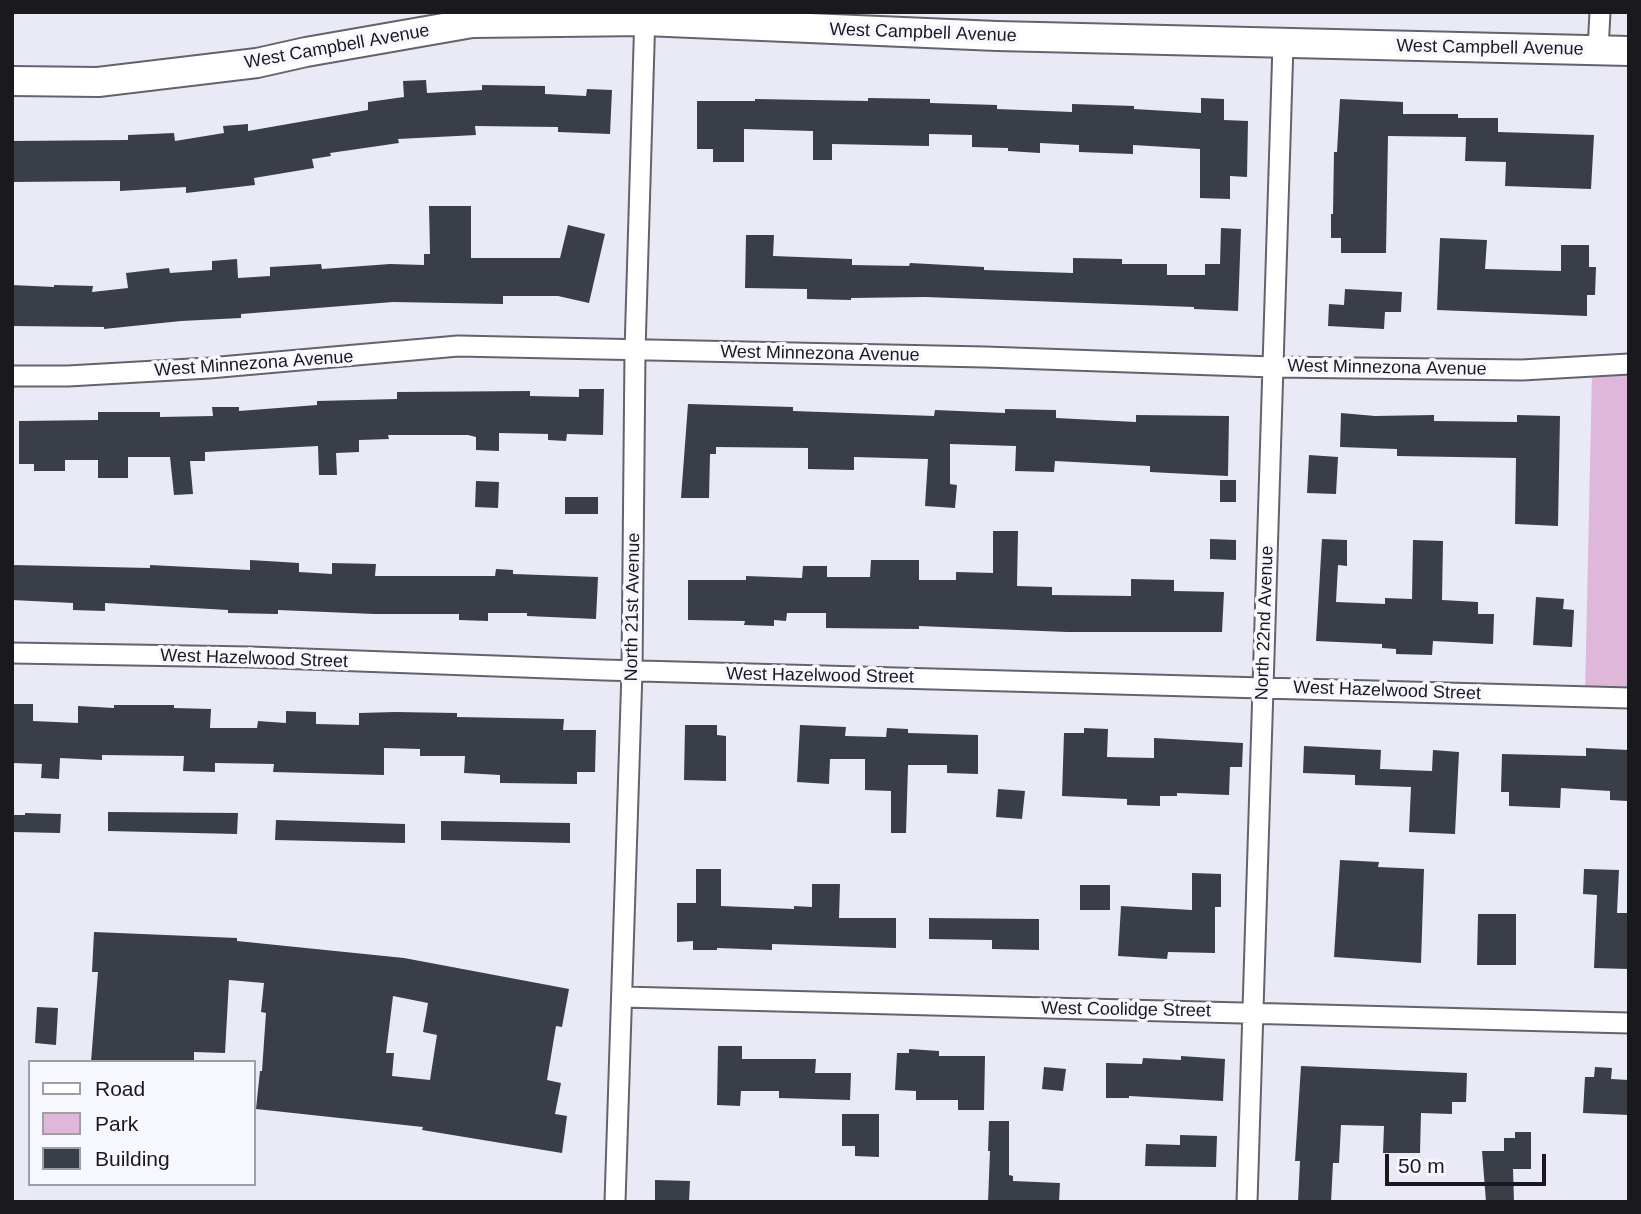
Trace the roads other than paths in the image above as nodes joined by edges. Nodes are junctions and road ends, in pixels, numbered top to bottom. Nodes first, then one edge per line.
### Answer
1 (1600, 12) edge
2 (645, 17) edge
3 (1283, 44) junction
4 (1598, 50) junction
5 (1629, 51) edge
6 (12, 82) edge
7 (635, 351) junction
8 (1629, 364) edge
9 (1273, 367) junction
10 (12, 376) edge
11 (12, 653) edge
12 (632, 671) junction
13 (1263, 688) junction
14 (1629, 698) edge
15 (622, 997) junction
16 (1253, 1013) junction
17 (1629, 1023) edge
18 (615, 1202) edge
19 (1247, 1202) edge

1 - 4 street
2 - 3 street, West Campbell Avenue
2 - 6 street, West Campbell Avenue
2 - 7 street, North 21st Avenue
3 - 4 street, West Campbell Avenue
3 - 9 street, North 22nd Avenue
4 - 5 street, West Campbell Avenue
7 - 9 street, West Minnezona Avenue
7 - 10 street, West Minnezona Avenue
7 - 12 street, North 21st Avenue
8 - 9 street, West Minnezona Avenue
9 - 13 street, North 22nd Avenue
11 - 12 street, West Hazelwood Street
12 - 13 street, West Hazelwood Street
12 - 15 street, North 21st Avenue
13 - 14 street, West Hazelwood Street
13 - 16 street, North 22nd Avenue
15 - 16 street, West Coolidge Street
15 - 18 street, North 21st Avenue
16 - 17 street, West Coolidge Street
16 - 19 street, North 22nd Avenue

